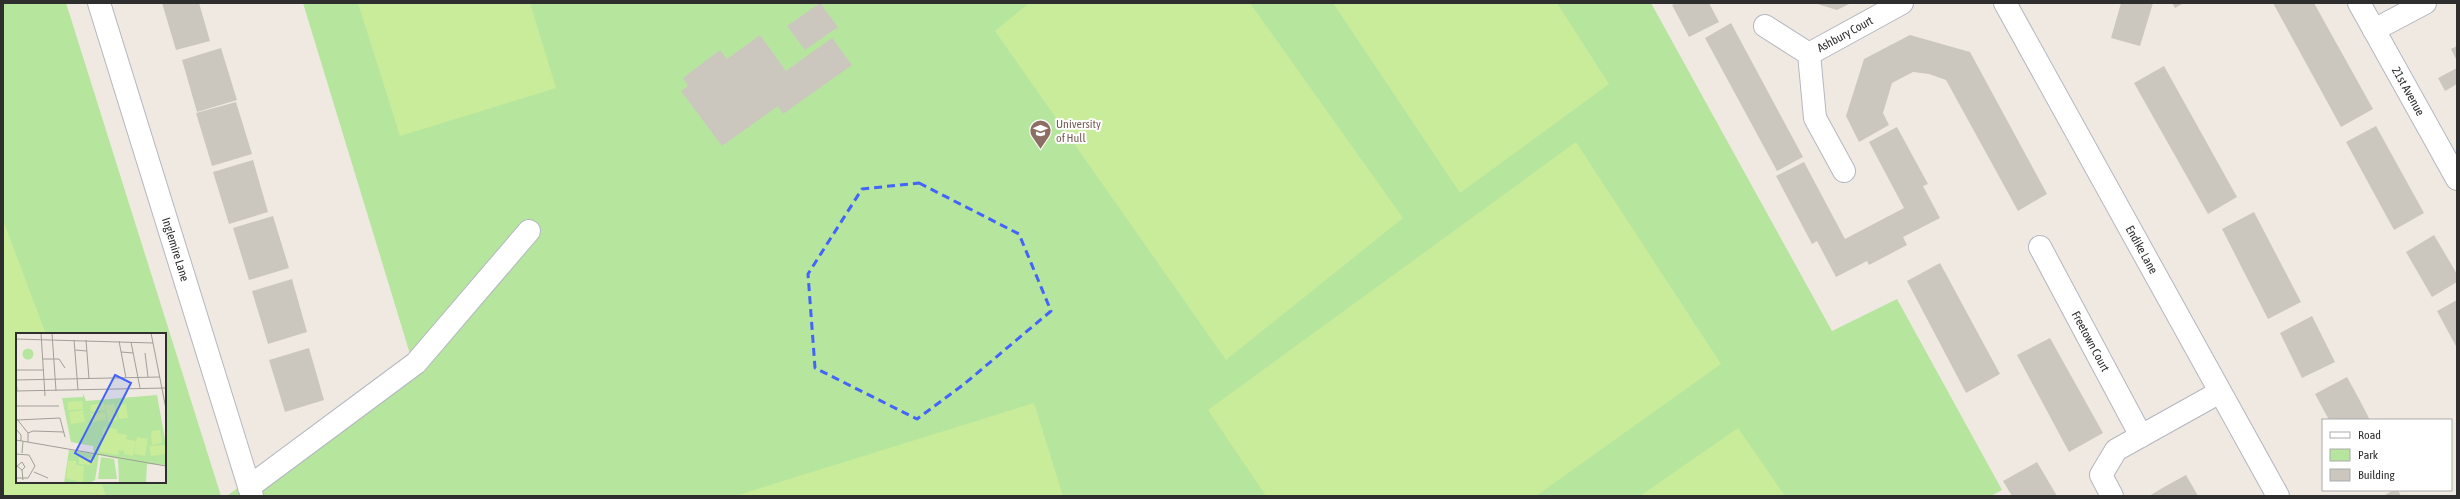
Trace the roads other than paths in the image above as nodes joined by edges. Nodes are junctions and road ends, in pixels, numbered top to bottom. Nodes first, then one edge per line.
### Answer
1 (99, 3) edge
2 (1902, 3) edge
3 (2006, 3) edge
4 (2359, 3) edge
5 (2425, 3) edge
6 (1765, 26) dead end
7 (2374, 30) junction
8 (1809, 54) junction
9 (1844, 171) dead end
10 (2457, 177) edge
11 (529, 231) dead end
12 (2040, 247) dead end
13 (2220, 392) junction
14 (2141, 436) junction
15 (250, 492) edge
16 (2112, 496) edge
17 (2278, 496) edge

1 - 15 street, Inglemire Lane
2 - 8 street, Ashbury Court
3 - 13 street, Endike Lane
4 - 7 street, 21st Avenue
5 - 7 street
6 - 8 street, Ashbury Court
7 - 10 street, 21st Avenue
8 - 9 street, Ashbury Court
11 - 15 street
12 - 14 street, Freetown Court
13 - 14 street
13 - 17 street, Endike Lane
14 - 16 street

